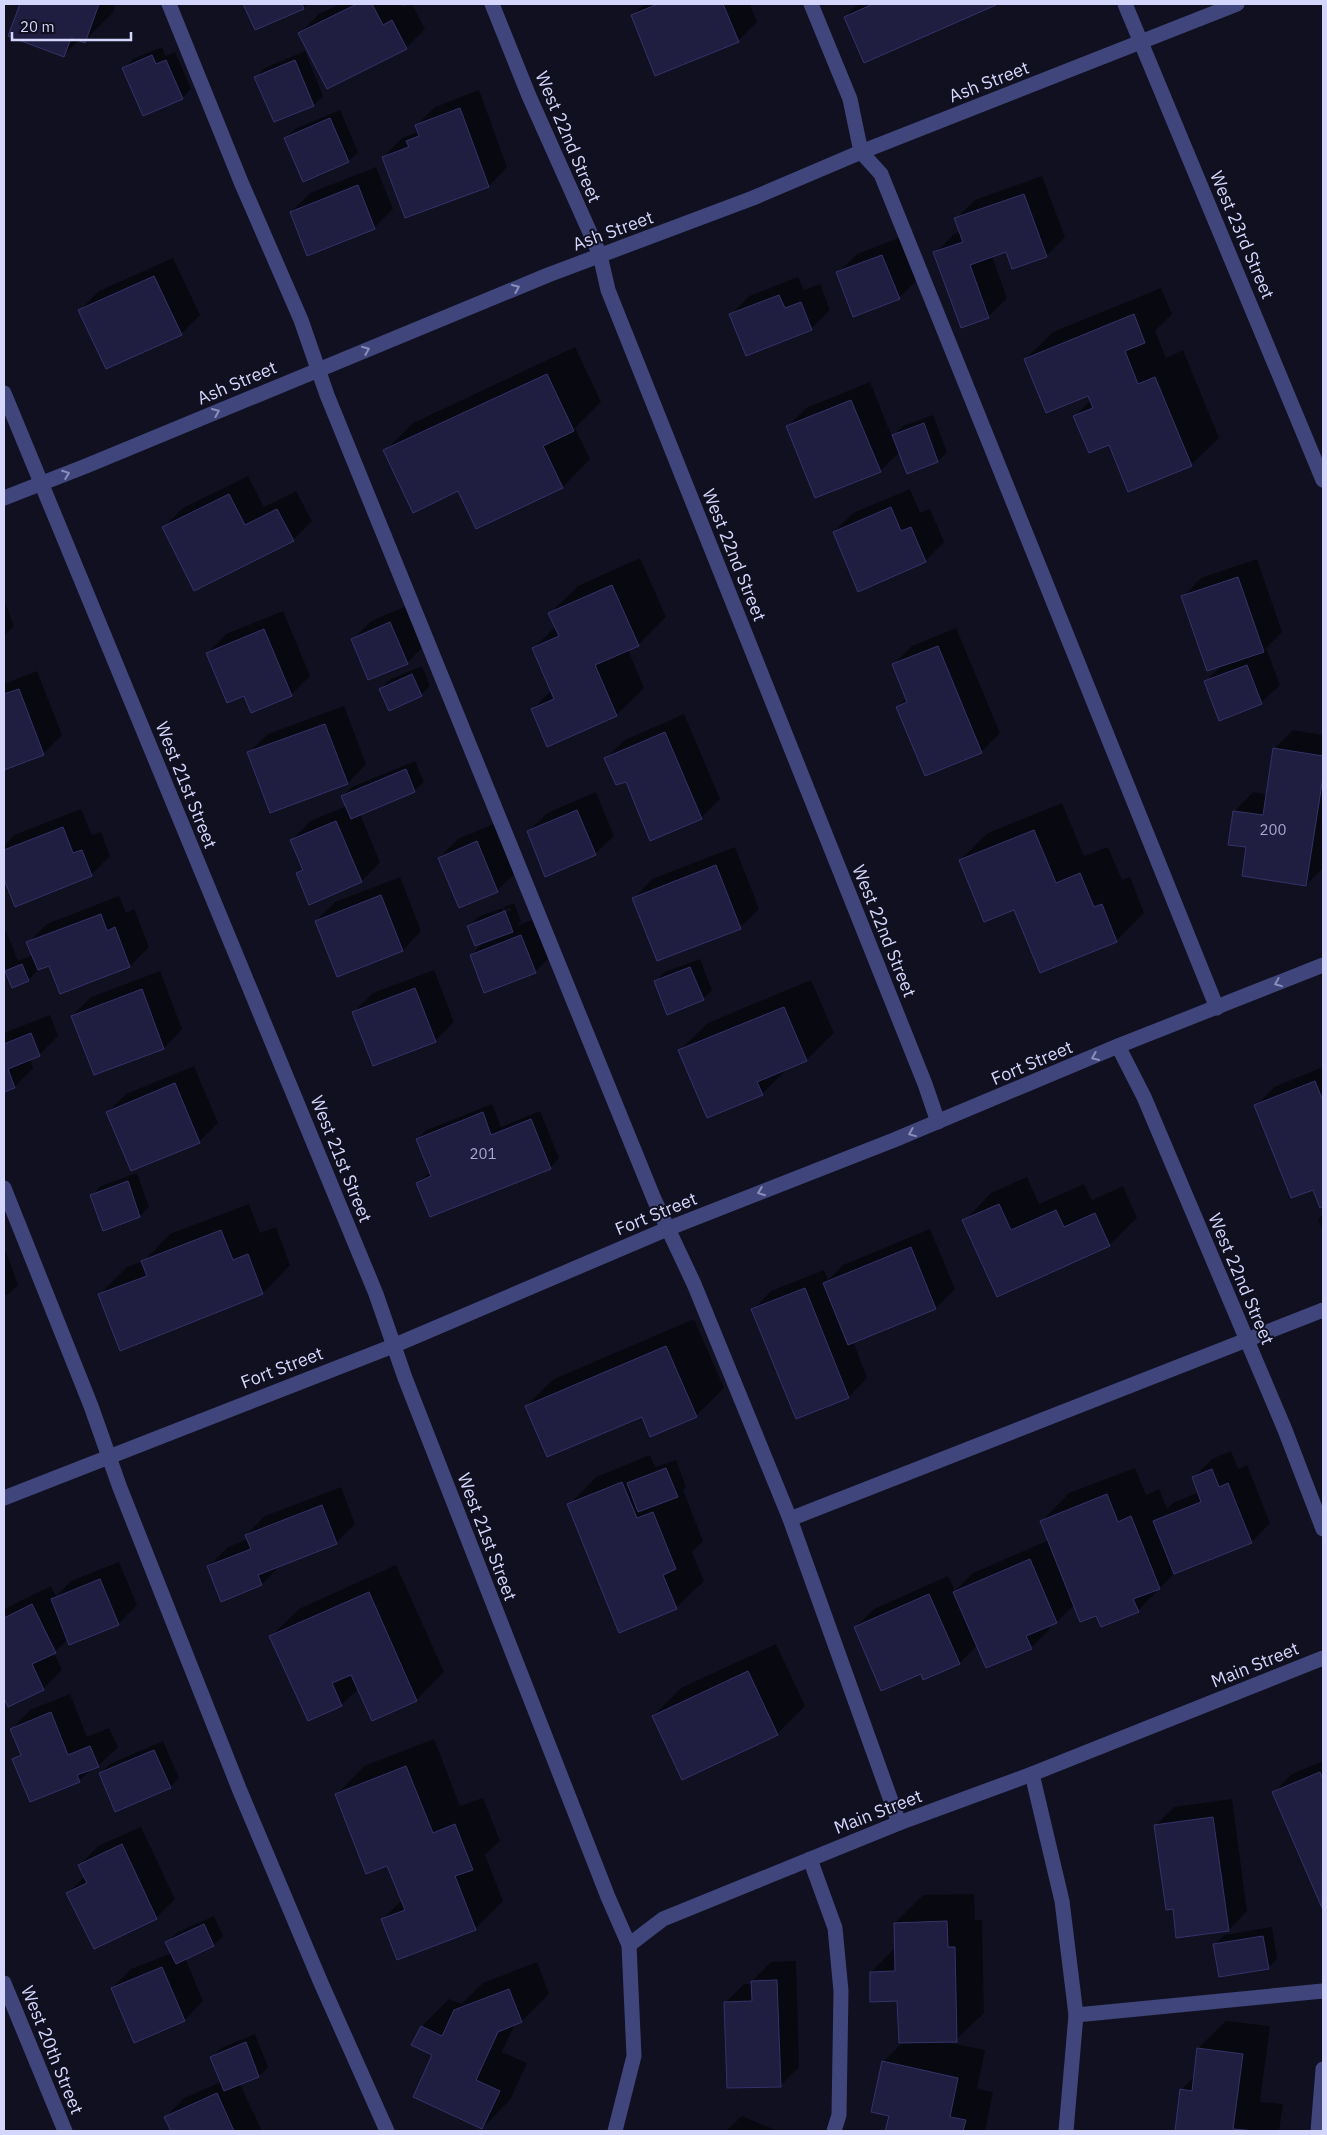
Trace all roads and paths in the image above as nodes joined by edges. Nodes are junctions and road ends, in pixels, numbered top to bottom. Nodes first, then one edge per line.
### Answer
1 (169, 4) edge
2 (492, 4) edge
3 (811, 4) edge
4 (1125, 4) edge
5 (1237, 4) edge
6 (1141, 41) junction
7 (861, 152) junction
8 (600, 255) junction
9 (318, 369) junction
10 (4, 393) edge
11 (1323, 480) edge
12 (42, 483) junction
13 (4, 498) edge
14 (1323, 965) edge
15 (1217, 1008) junction
16 (1118, 1046) junction
17 (938, 1122) junction
18 (4, 1188) edge
19 (667, 1229) junction
20 (1323, 1310) edge
21 (1246, 1340) junction
22 (392, 1346) junction
23 (109, 1456) junction
24 (4, 1498) edge
25 (790, 1519) junction
26 (1323, 1530) edge
27 (1323, 1658) edge
28 (1032, 1774) junction
29 (899, 1823) junction
30 (810, 1859) junction
31 (629, 1945) junction
32 (4, 1983) edge
33 (1323, 1991) edge
34 (1076, 2015) junction
35 (1323, 2070) edge
36 (65, 2131) edge
37 (387, 2131) edge
38 (615, 2131) edge
39 (834, 2131) edge
40 (1066, 2131) edge
41 (1318, 2131) edge

1 - 9 street
2 - 8 street, West 22nd Street
3 - 7 street
4 - 6 street, West 23rd Street
5 - 6 street, Ash Street
6 - 7 street, Ash Street
6 - 11 street, West 23rd Street
7 - 8 street, Ash Street
7 - 15 street
9 -> 8 street, Ash Street
8 - 17 street, West 22nd Street
12 -> 9 street, Ash Street
9 - 19 street
10 - 12 street, West 21st Street
12 - 13 street, Ash Street
12 - 22 street, West 21st Street
14 -> 15 street, Fort Street
15 - 16 street, Fort Street
16 -> 17 street, Fort Street
16 - 21 street, West 22nd Street
17 -> 19 street, Fort Street
18 - 23 street
19 - 22 street, Fort Street
19 - 25 street
20 - 21 street
21 - 25 street
21 - 26 street, West 22nd Street
22 - 23 street, Fort Street
22 - 31 street, West 21st Street
23 - 24 street, Fort Street
23 - 37 street
25 - 29 street
27 - 28 street, Main Street
28 - 29 street, Main Street
28 - 34 street
29 - 30 street, Main Street
30 - 31 street, Main Street
30 - 39 street
31 - 38 street
32 - 36 street, West 20th Street
33 - 34 street
34 - 40 street
35 - 41 street

